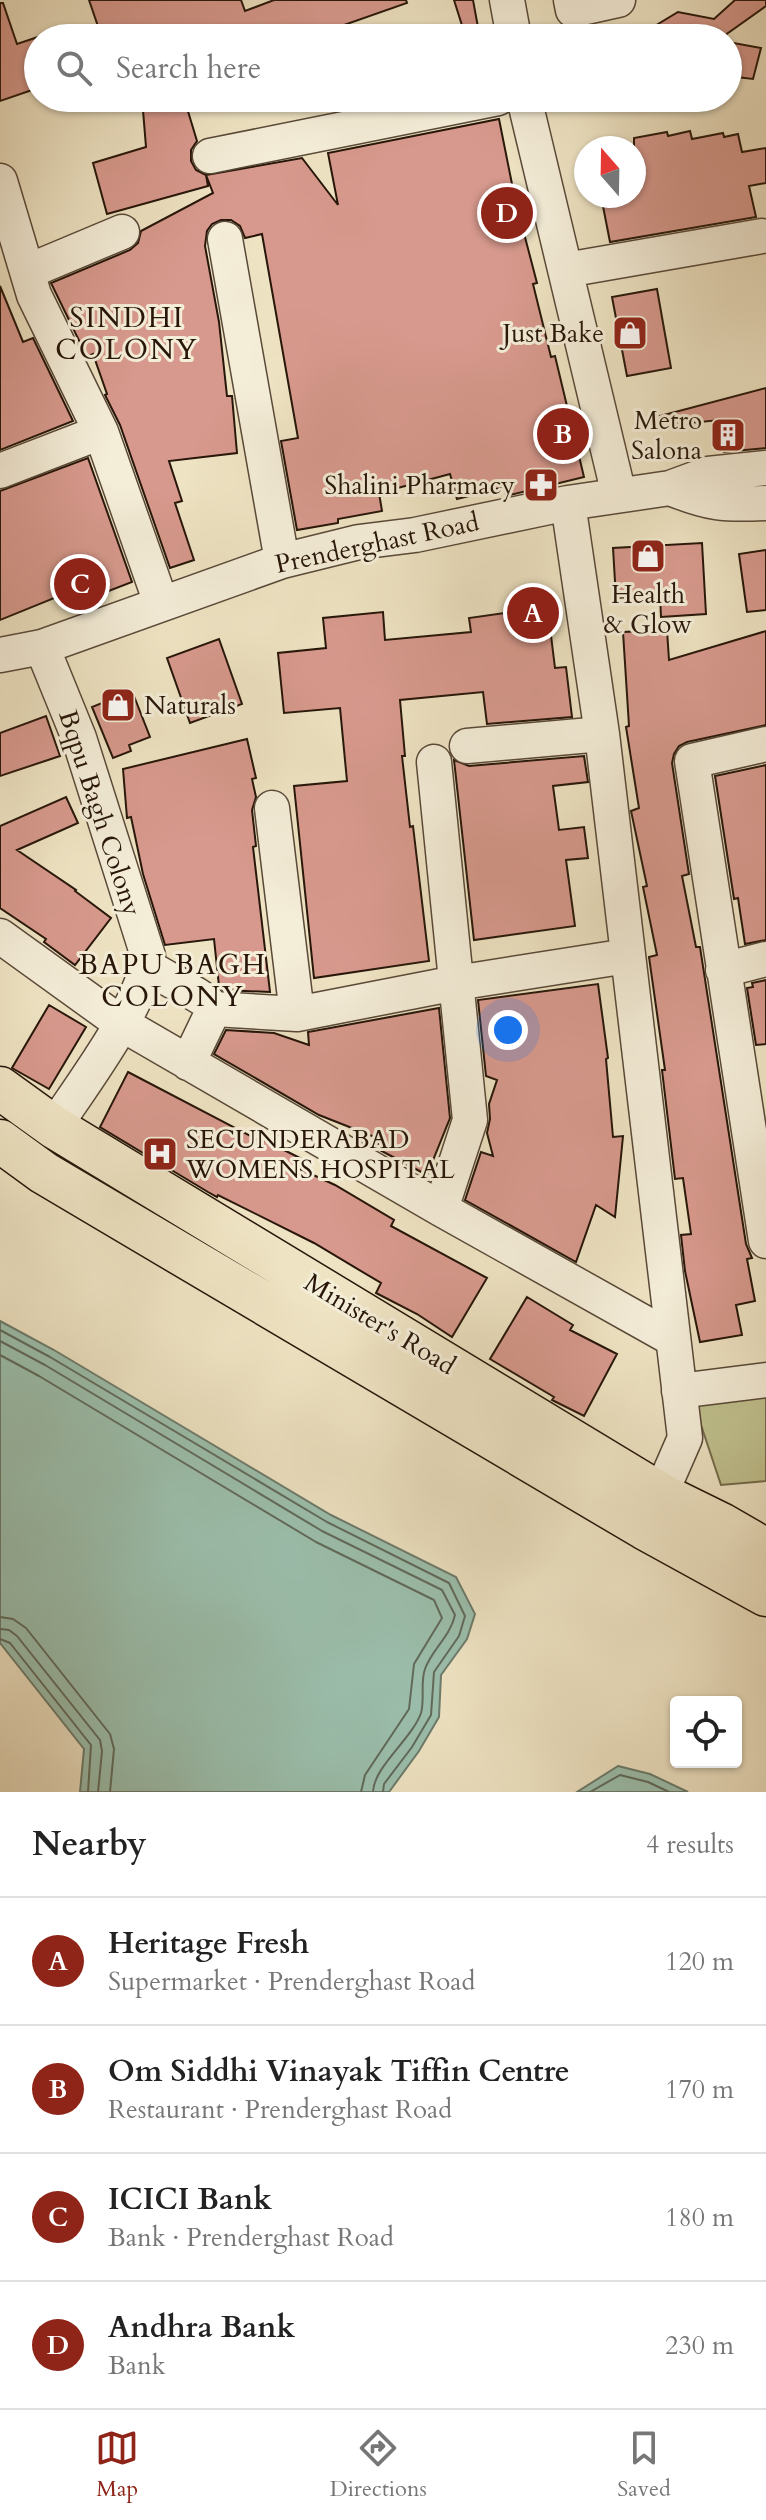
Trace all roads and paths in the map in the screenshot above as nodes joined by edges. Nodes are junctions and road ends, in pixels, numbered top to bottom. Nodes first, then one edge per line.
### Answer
1 (507, 0) edge
2 (571, 0) edge
3 (618, 0) edge
4 (511, 24) edge
5 (428, 112) edge
6 (527, 112) edge
7 (210, 156) dead end
8 (0, 181) edge
9 (122, 232) dead end
10 (762, 236) dead end
11 (225, 239) dead end
12 (566, 270) junction
13 (29, 271) junction
14 (101, 432) junction
15 (766, 468) edge
16 (0, 471) edge
17 (670, 488) junction
18 (619, 495) junction
19 (568, 503) junction
20 (766, 503) edge
21 (282, 561) junction
22 (161, 603) junction
23 (42, 647) junction
24 (0, 655) edge
25 (602, 734) junction
26 (766, 744) edge
27 (467, 746) dead end
28 (434, 762) dead end
29 (272, 808) dead end
30 (0, 936) edge
31 (627, 956) junction
32 (766, 959) edge
33 (148, 967) junction
34 (723, 970) junction
35 (456, 983) junction
36 (214, 1009) junction
37 (297, 1014) junction
38 (122, 1024) junction
39 (188, 1063) junction
40 (0, 1088) edge
41 (54, 1127) junction
42 (0, 1141) edge
43 (760, 1170) edge
44 (441, 1209) junction
45 (766, 1241) edge
46 (673, 1339) junction
47 (766, 1380) edge
48 (679, 1391) junction
49 (653, 1511) junction
50 (766, 1550) edge
51 (766, 1595) edge

1 - 4 street
2 - 3 street
5 - 7 street
6 - 12 street
8 - 13 street
9 - 13 street
10 - 12 street
11 - 21 street
12 - 18 street
13 - 14 street
14 - 16 street
14 - 22 street
15 - 17 street, Prenderghast Road
17 - 18 street, Prenderghast Road
17 - 20 street, Prenderghast Road
18 - 19 street, Prenderghast Road
19 - 21 street, Prenderghast Road
19 - 25 street
21 - 22 street, Prenderghast Road
22 - 23 street, Prenderghast Road
23 - 24 street, Prenderghast Road
23 - 33 street, Bqpu Bagh Colony
25 - 27 street
25 - 31 street
26 - 34 street
28 - 35 street
29 - 37 street
30 - 38 street
31 - 35 street
31 - 46 street
32 - 34 street
33 - 36 street
33 - 38 street
34 - 43 street
35 - 37 street
35 - 44 street
36 - 37 street
36 - 39 street
38 - 39 street
38 - 41 street
39 - 44 street
40 - 41 main road, Minister's Road
41 - 49 main road, Minister's Road
42 - 49 main road, Minister's Road
43 - 45 street
44 - 46 street
46 - 48 street
47 - 48 street
48 - 49 street
49 - 50 main road, Minister's Road
49 - 51 main road, Minister's Road

